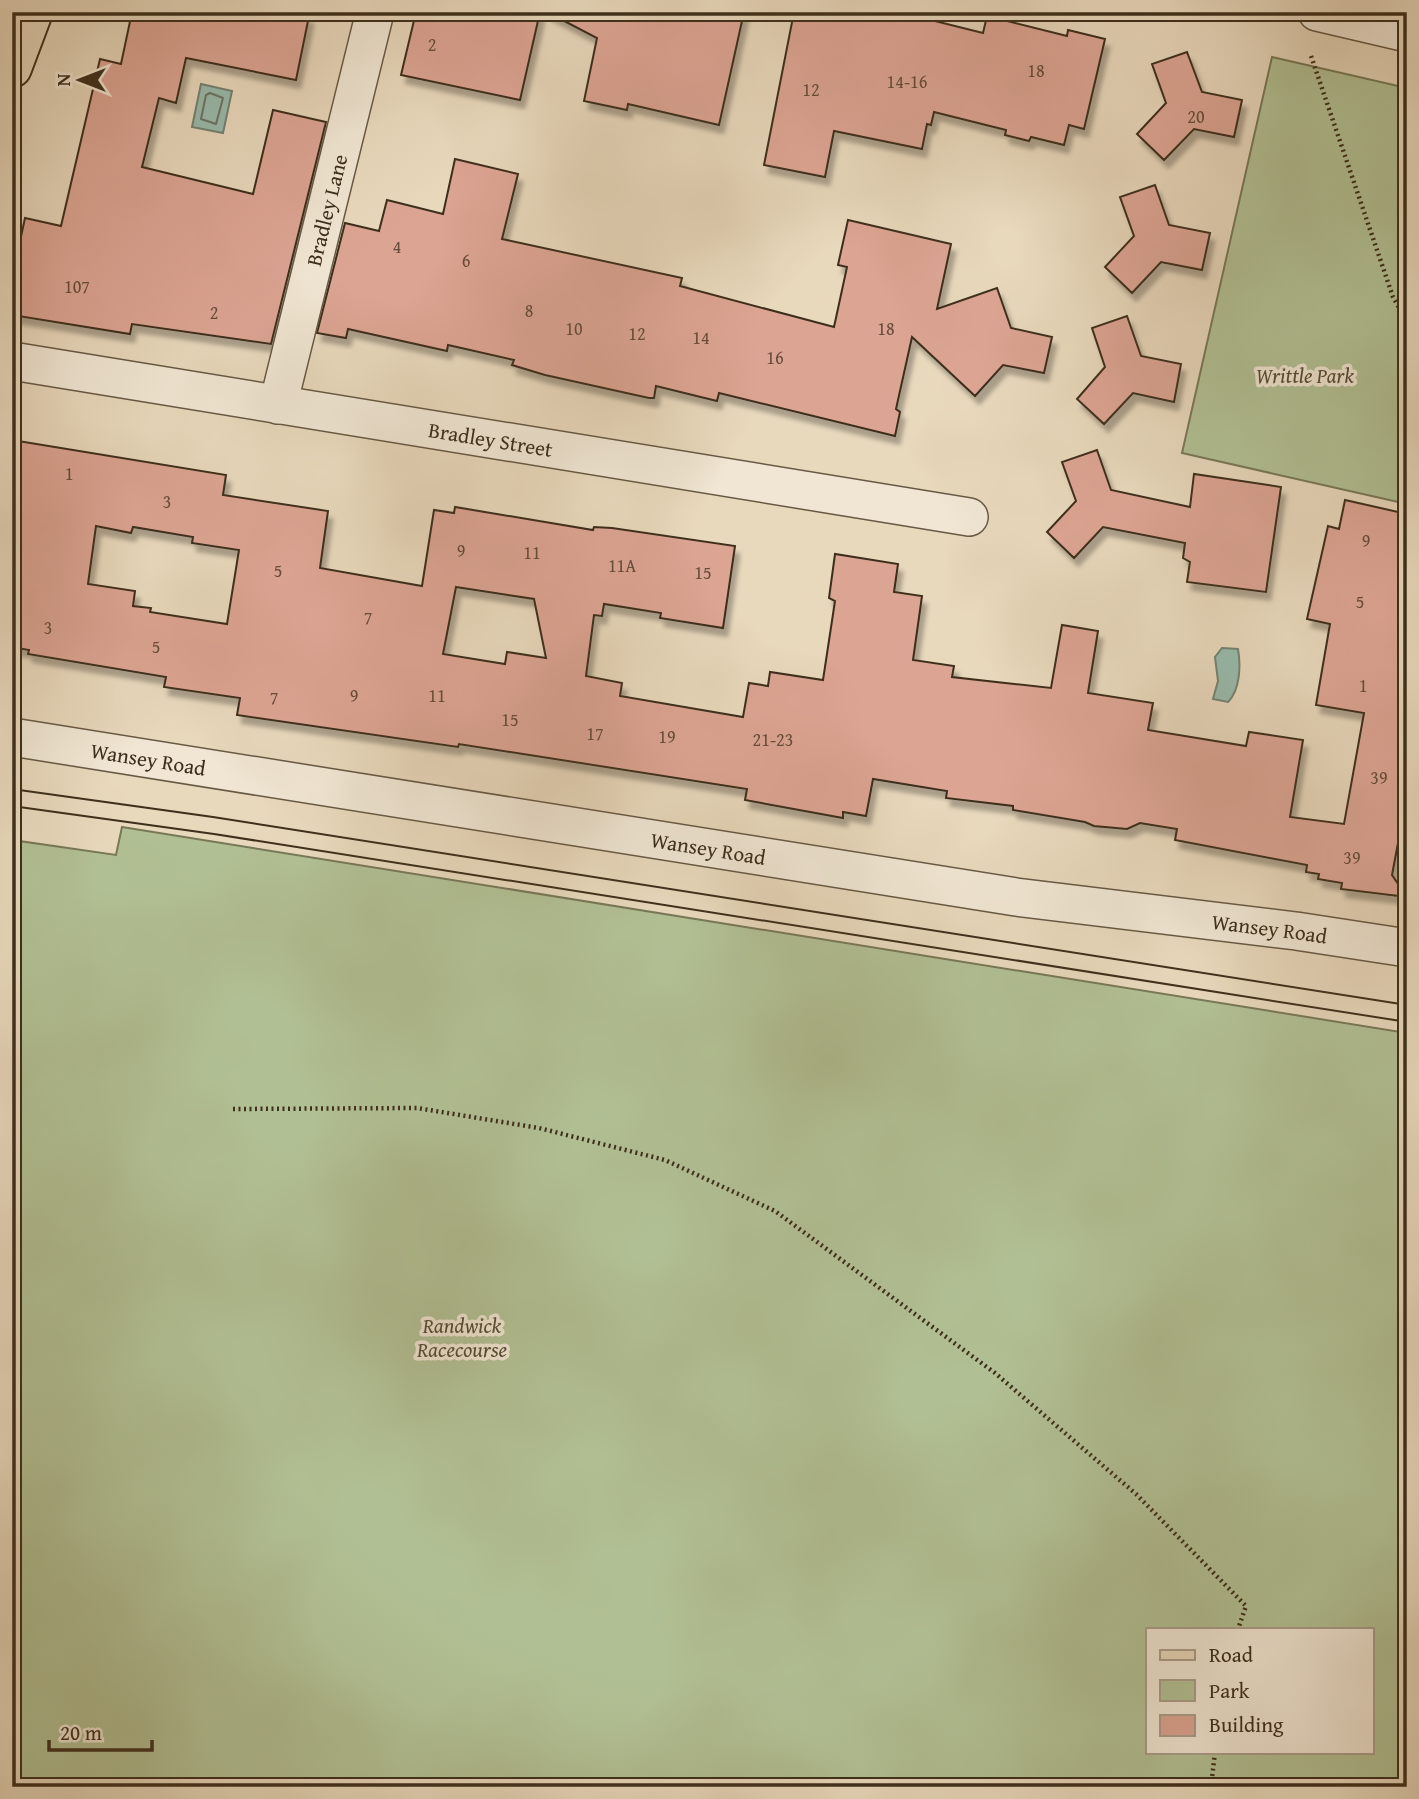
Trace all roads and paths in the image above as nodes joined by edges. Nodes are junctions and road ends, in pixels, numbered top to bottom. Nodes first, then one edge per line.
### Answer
1 (33, 12) edge
2 (375, 12) edge
3 (1317, 12) edge
4 (1407, 33) edge
5 (1311, 55) dead end
6 (12, 68) edge
7 (1407, 322) edge
8 (12, 361) edge
9 (278, 405) junction
10 (969, 517) dead end
11 (12, 737) edge
12 (1407, 948) edge
13 (233, 1109) dead end
14 (1238, 1628) edge
15 (1215, 1754) edge
16 (1211, 1787) edge

1 - 6 main road
2 - 9 street, Bradley Lane
3 - 4 street
5 - 7 path
8 - 9 street, Bradley Street
9 - 10 street, Bradley Street
11 - 12 street, Wansey Road
13 - 14 path
15 - 16 path

